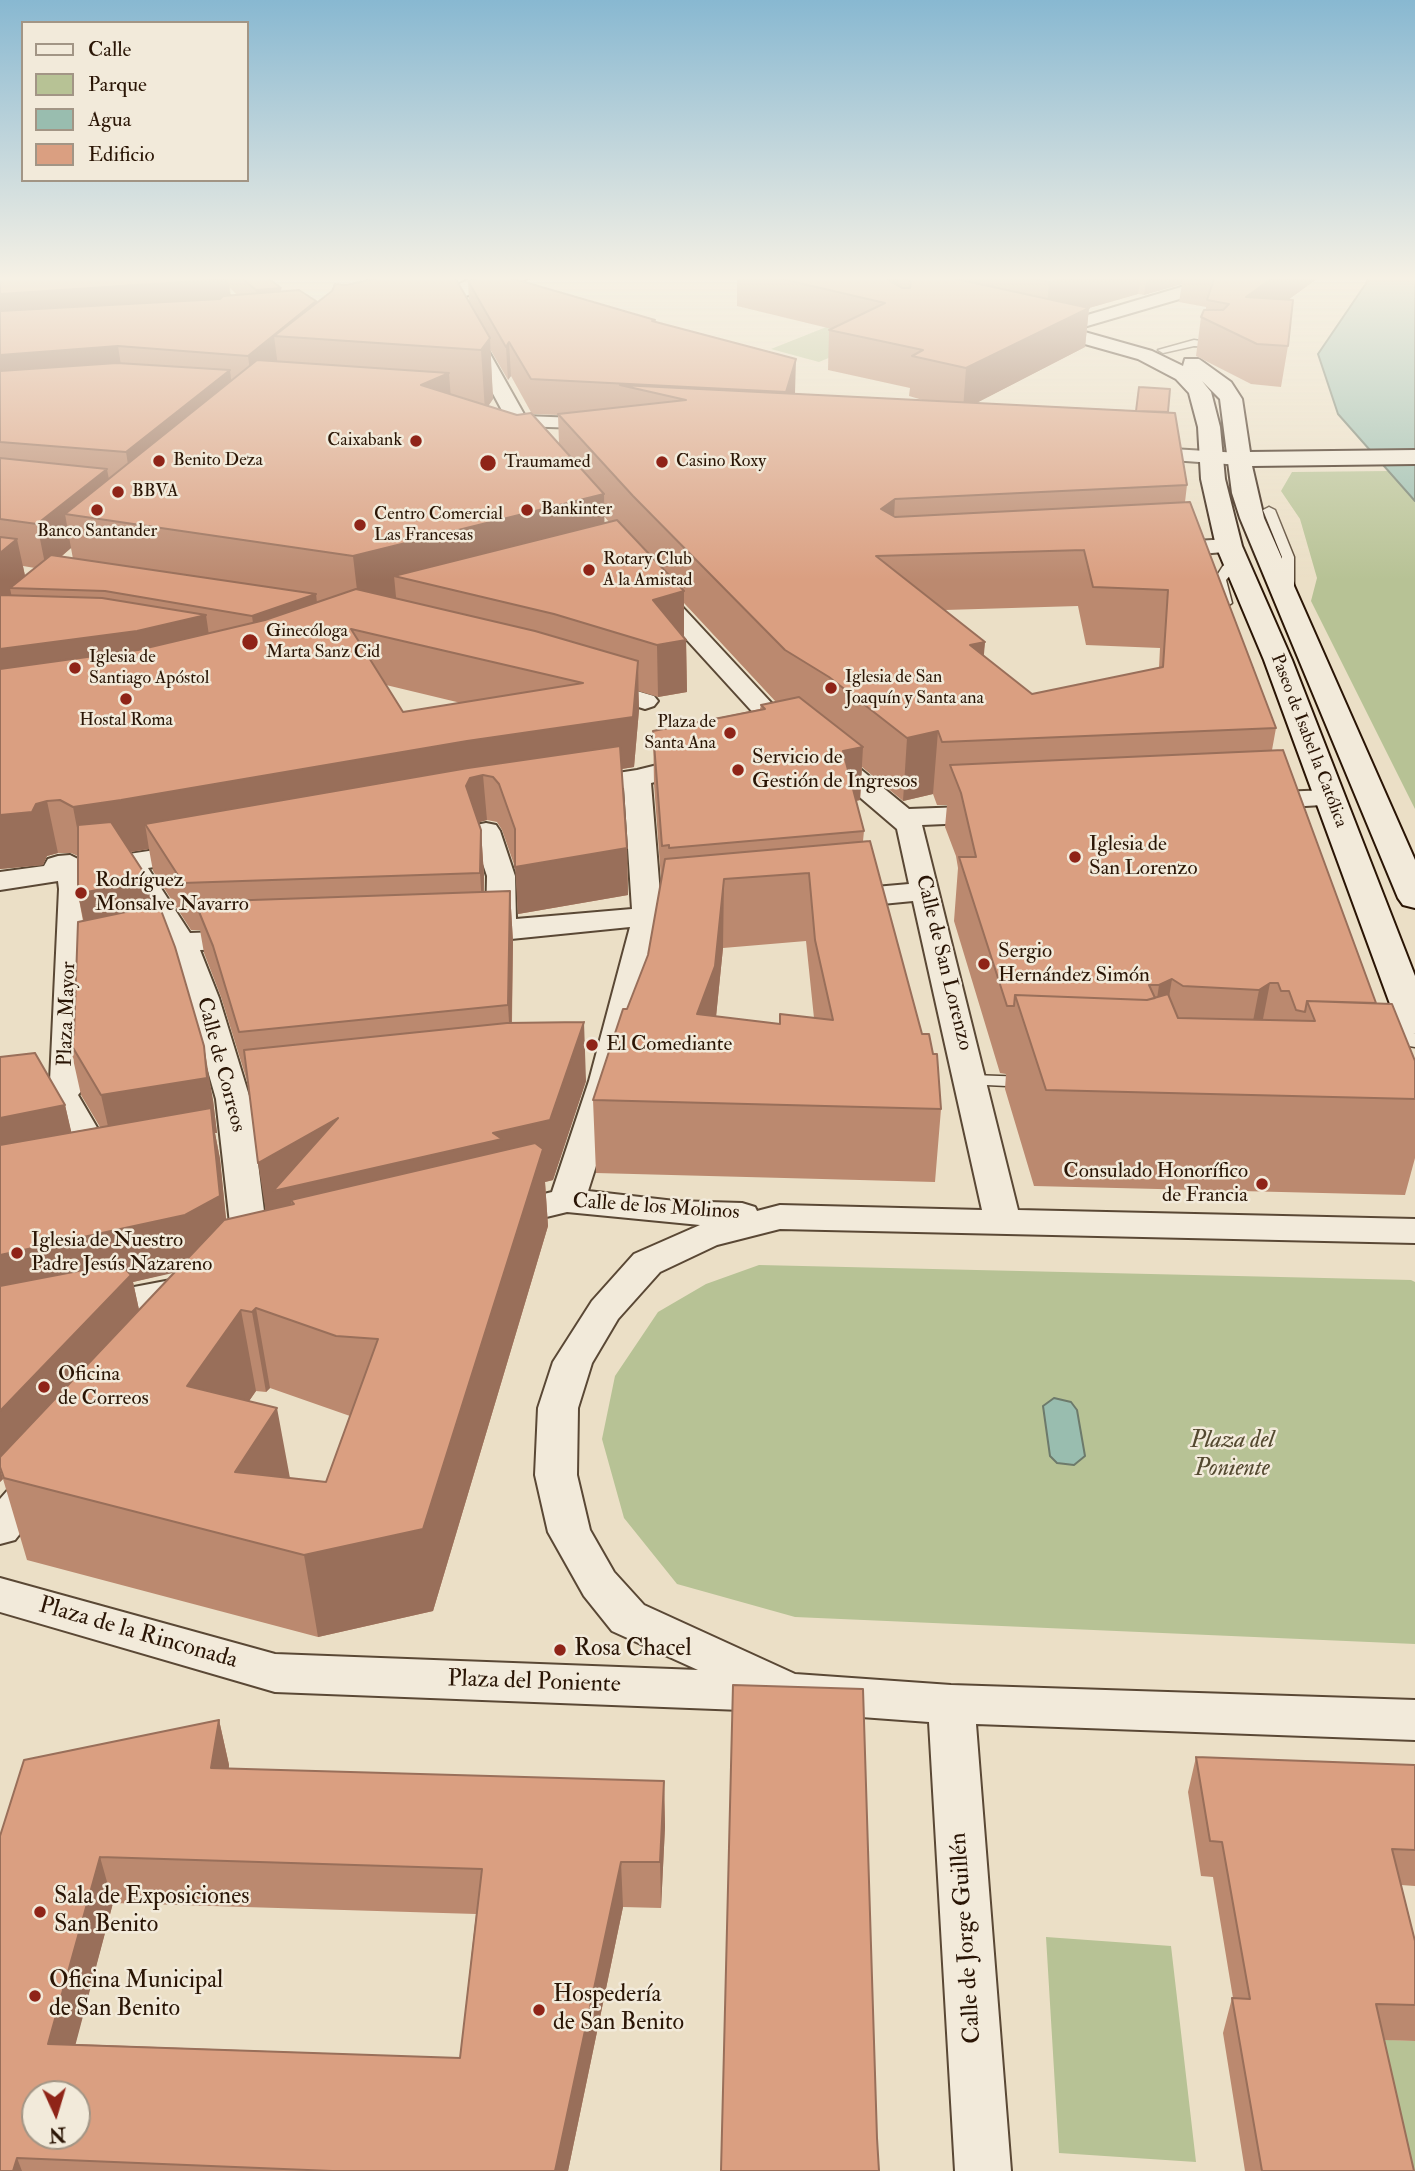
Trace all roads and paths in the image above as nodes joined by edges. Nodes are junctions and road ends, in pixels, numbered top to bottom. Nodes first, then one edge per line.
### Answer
1 (493, 377) edge
2 (1186, 377) edge
3 (1210, 377) edge
4 (469, 420) edge
5 (518, 421) junction
6 (549, 422) junction
7 (618, 426) edge
8 (529, 444) edge
9 (1120, 453) edge
10 (1415, 457) edge
11 (1226, 458) junction
12 (1269, 510) dead end
13 (1140, 551) edge
14 (1233, 554) junction
15 (641, 576) edge
16 (1283, 594) junction
17 (1231, 620) edge
18 (572, 679) edge
19 (645, 701) dead end
20 (720, 757) edge
21 (637, 778) junction
22 (554, 790) edge
23 (1329, 798) junction
24 (1231, 802) edge
25 (1012, 813) edge
26 (903, 818) junction
27 (486, 831) dead end
28 (228, 847) edge
29 (131, 864) junction
30 (0, 871) edge
31 (71, 873) junction
32 (0, 881) edge
33 (926, 891) junction
34 (1415, 898) edge
35 (815, 902) edge
36 (732, 909) edge
37 (647, 918) junction
38 (510, 930) junction
39 (445, 933) edge
40 (278, 939) edge
41 (181, 942) junction
42 (69, 967) junction
43 (1374, 1008) edge
44 (1415, 1023) edge
45 (1415, 1042) edge
46 (972, 1080) junction
47 (1039, 1083) edge
48 (58, 1089) junction
49 (0, 1096) edge
50 (65, 1172) edge
51 (567, 1200) junction
52 (780, 1217) junction
53 (1003, 1221) junction
54 (476, 1222) edge
55 (1415, 1231) edge
56 (210, 1285) junction
57 (66, 1313) edge
58 (173, 1328) edge
59 (64, 1454) edge
60 (0, 1528) edge
61 (0, 1595) edge
62 (275, 1673) joint
63 (793, 1693) junction
64 (951, 1704) junction
65 (1415, 1720) edge
66 (983, 2171) edge

1 - 5 street
2 - 11 main road
3 - 11 main road
4 - 5 street
5 - 6 street
6 - 7 street
6 - 8 street
9 - 11 street
10 - 11 main road
11 - 14 main road, Paseo de Isabel la Católica
11 - 16 main road, Paseo de Isabel la Católica
12 - 16 lane
13 - 14 street
14 - 17 lane
14 - 23 main road, Paseo de Isabel la Católica
15 - 26 street, Calle de San Lorenzo
16 - 34 main road, Paseo de Isabel la Católica
18 - 19 street
20 - 21 street
21 - 22 street
21 - 37 street
23 - 24 street
23 - 44 main road, Paseo de Isabel la Católica
25 - 26 street
26 - 33 street, Calle de San Lorenzo
27 - 38 street
28 - 29 street
29 - 31 street
29 - 41 street, Calle de Correos
30 - 31 street
31 - 32 street
31 - 42 street, Plaza Mayor
33 - 35 street
33 - 46 street, Calle de San Lorenzo
36 - 37 street
37 - 38 street
37 - 51 street
38 - 39 street
40 - 41 street
41 - 42 street
41 - 56 street, Calle de Correos
42 - 48 street, Plaza Mayor
43 - 45 lane
46 - 47 lane
46 - 53 street, Calle de San Lorenzo
48 - 49 street, Plaza Mayor
48 - 50 street
51 - 52 street, Calle de los Molinos
51 - 54 street, Calle de los Molinos
52 - 53 street, Plaza del Poniente
52 - 63 street, Plaza del Poniente
53 - 55 street, Plaza del Poniente
56 - 57 street
56 - 58 street
59 - 60 street
61 - 62 street, Plaza de la Rinconada
62 - 63 street, Plaza del Poniente
63 - 64 street, Plaza del Poniente
64 - 65 street, Plaza del Poniente
64 - 66 street, Calle de Jorge Guillén

